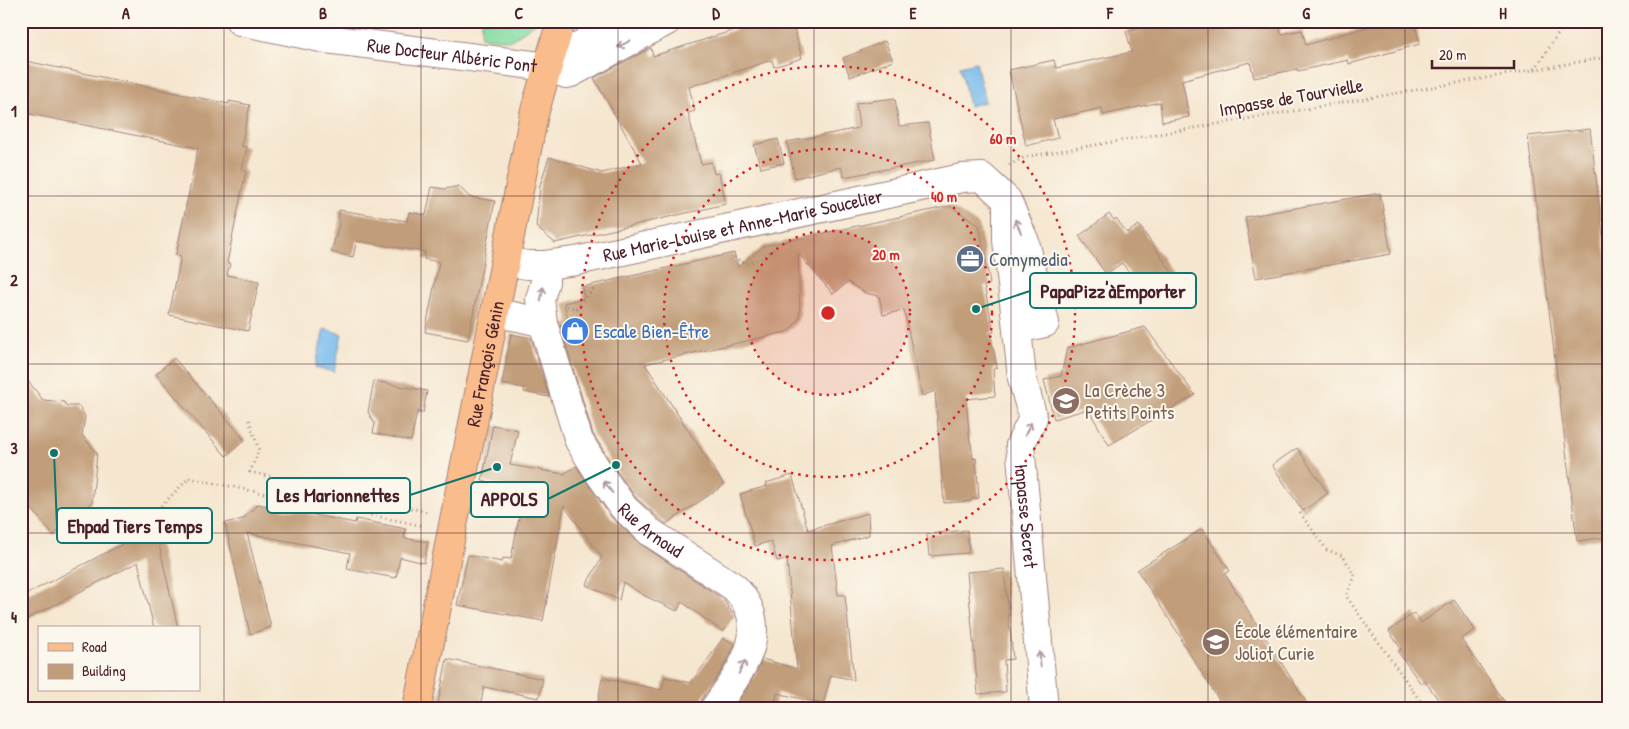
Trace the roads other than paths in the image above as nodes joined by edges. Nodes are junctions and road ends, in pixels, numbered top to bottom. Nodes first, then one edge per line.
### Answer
1 (240, 21) edge
2 (561, 21) edge
3 (620, 21) edge
4 (667, 21) edge
5 (328, 30) edge
6 (548, 67) junction
7 (982, 177) joint
8 (505, 262) junction
9 (545, 266) junction
10 (495, 314) junction
11 (543, 323) junction
12 (417, 708) edge
13 (715, 708) edge
14 (1044, 708) edge

1 - 5 street, Rue Docteur Albéric Pont
2 - 6 main road, Rue François Génin
3 - 6 street
4 -> 6 street, Rue Docteur Albéric Pont
5 - 6 street, Rue Docteur Albéric Pont
6 - 8 main road, Rue François Génin
7 - 9 street, Rue Marie-Louise et Anne-Marie Soucelier
14 -> 7 street, Impasse Secret
8 - 9 street, Rue Marie-Louise et Anne-Marie Soucelier
8 - 10 main road, Rue François Génin
11 -> 9 street, Rue Arnoud
10 - 11 street
10 - 12 main road, Rue François Génin
13 -> 11 street, Rue Arnoud

